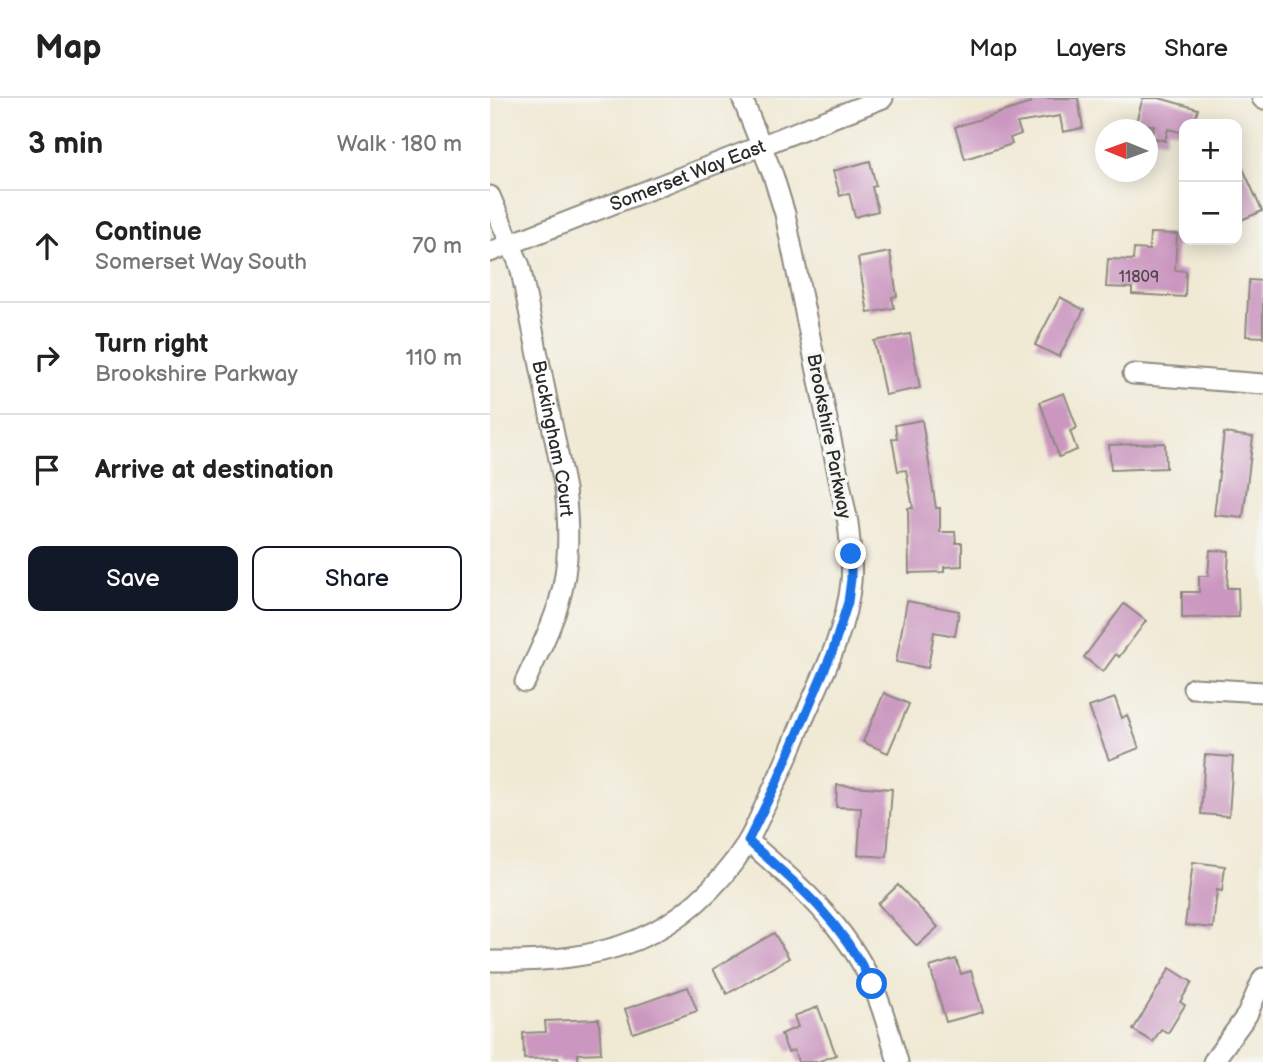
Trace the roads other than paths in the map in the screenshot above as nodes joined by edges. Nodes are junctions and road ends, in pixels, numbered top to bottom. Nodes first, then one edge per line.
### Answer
1 (742, 98) edge
2 (883, 98) edge
3 (762, 146) junction
4 (490, 196) edge
5 (511, 244) junction
6 (490, 252) edge
7 (1133, 374) dead end
8 (1263, 384) edge
9 (525, 682) dead end
10 (1193, 688) dead end
11 (1263, 692) edge
12 (748, 841) junction
13 (490, 961) edge
14 (1263, 978) edge
15 (898, 1062) edge
16 (1213, 1062) edge

1 - 3 street, Brookshire Parkway
2 - 3 street, Somerset Way East
3 - 5 street, Somerset Way East
3 - 12 street, Brookshire Parkway
4 - 5 street, Buckingham Court
5 - 6 street, Somerset Way East
5 - 9 street, Buckingham Court
7 - 8 street
10 - 11 street
12 - 13 street, Brookshire Parkway
12 - 15 street
14 - 16 street

